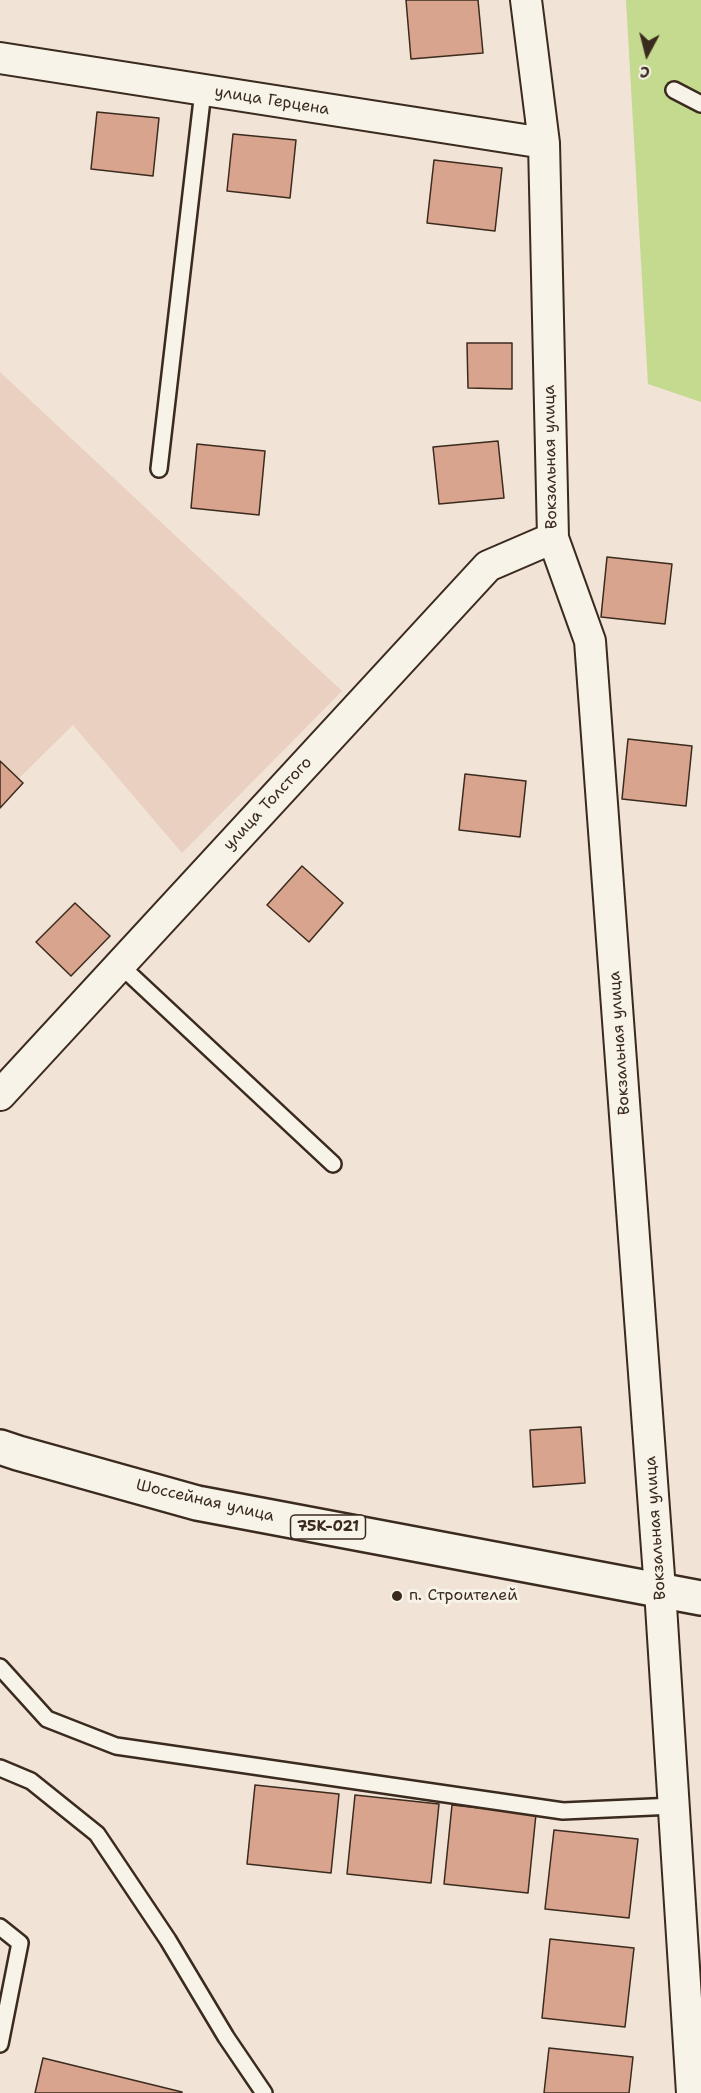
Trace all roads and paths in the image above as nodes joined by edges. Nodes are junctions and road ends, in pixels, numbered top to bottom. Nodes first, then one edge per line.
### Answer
1 (526, 0) edge
2 (0, 58) edge
3 (674, 90) dead end
4 (203, 91) junction
5 (701, 105) edge
6 (544, 143) junction
7 (159, 469) dead end
8 (553, 538) junction
9 (120, 965) junction
10 (0, 1095) edge
11 (333, 1164) dead end
12 (0, 1446) edge
13 (660, 1590) junction
14 (701, 1598) edge
15 (0, 1667) edge
16 (0, 1767) edge
17 (674, 1806) junction
18 (0, 1927) edge
19 (0, 2044) edge
20 (264, 2093) edge
21 (692, 2093) edge

1 - 6 street, Вокзальная улица
2 - 4 street, улица Герцена
3 - 5 lane
4 - 6 street, улица Герцена
4 - 7 lane
6 - 8 street, Вокзальная улица
8 - 9 street, улица Толстого
8 - 13 street, Вокзальная улица
9 - 10 street, улица Толстого
9 - 11 lane
12 - 13 main road, Шоссейная улица / 75К-021
13 - 14 main road, 75К-021
13 - 17 street, Вокзальная улица
15 - 17 lane
16 - 20 lane
17 - 21 street, Вокзальная улица
18 - 19 lane

